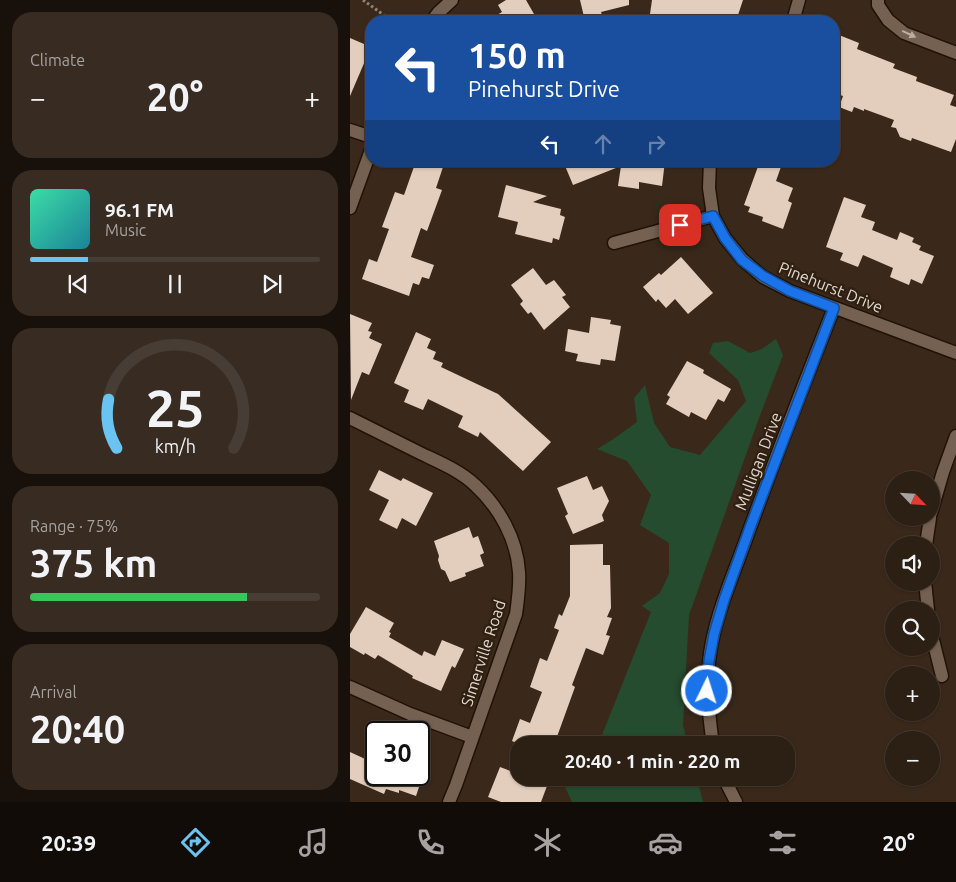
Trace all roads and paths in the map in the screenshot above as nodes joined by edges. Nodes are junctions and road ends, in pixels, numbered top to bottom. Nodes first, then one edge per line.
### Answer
1 (363, 0) edge
2 (452, 0) edge
3 (799, 0) edge
4 (878, 0) edge
5 (384, 15) edge
6 (436, 15) edge
7 (795, 15) edge
8 (956, 53) edge
9 (350, 130) edge
10 (365, 135) edge
11 (365, 167) edge
12 (710, 167) edge
13 (350, 208) edge
14 (713, 216) junction
15 (614, 243) dead end
16 (834, 308) junction
17 (956, 353) edge
18 (350, 418) edge
19 (956, 436) edge
20 (940, 479) edge
21 (937, 656) edge
22 (942, 676) dead end
23 (350, 687) edge
24 (712, 736) edge
25 (472, 737) junction
26 (728, 786) edge
27 (449, 802) edge
28 (736, 802) edge

1 - 5 path
2 - 6 street
3 - 7 street
4 -> 8 street
9 - 10 street
11 - 13 street
12 - 14 street, Pinehurst Drive
14 - 15 street
14 - 16 street, Pinehurst Drive
16 - 17 street, Pinehurst Drive
16 - 24 street, Mulligan Drive
18 - 25 street, Simerville Road
19 - 20 street
21 - 22 street
23 - 25 street
25 - 27 street, Simerville Road
26 - 28 street

